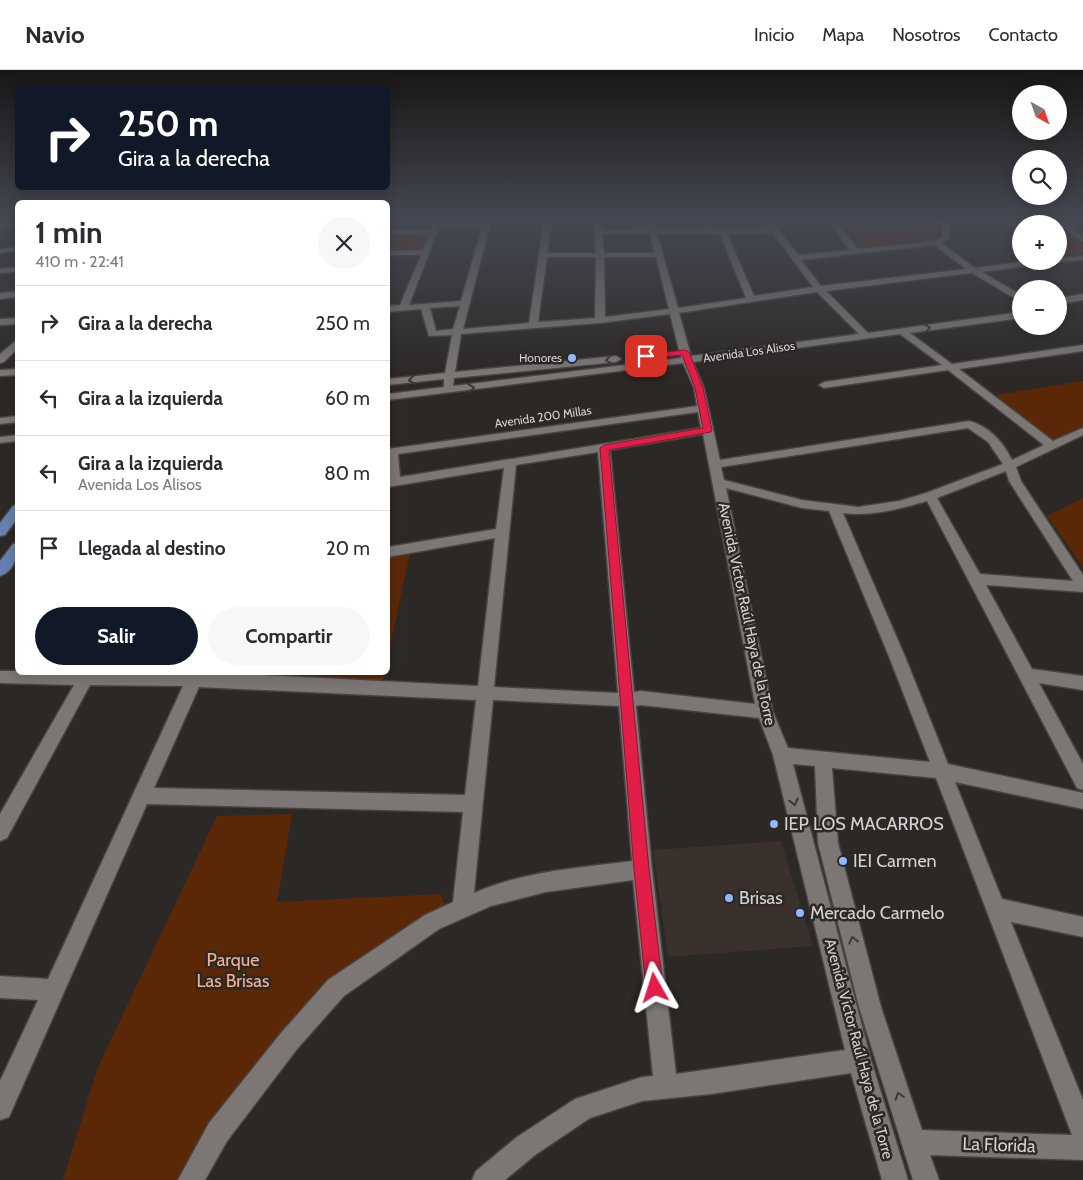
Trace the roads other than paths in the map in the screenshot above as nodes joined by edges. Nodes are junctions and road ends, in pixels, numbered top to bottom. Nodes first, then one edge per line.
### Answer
1 (417, 273) edge
2 (474, 273) edge
3 (541, 273) edge
4 (600, 273) edge
5 (665, 273) edge
6 (740, 273) edge
7 (806, 273) edge
8 (950, 273) edge
9 (978, 273) edge
10 (819, 289) junction
11 (15, 294) edge
12 (1012, 294) edge
13 (0, 296) edge
14 (1083, 297) edge
15 (752, 300) junction
16 (1067, 300) edge
17 (466, 303) junction
18 (1083, 306) edge
19 (425, 307) junction
20 (1012, 307) edge
21 (403, 308) junction
22 (390, 309) edge
23 (1067, 309) edge
24 (676, 311) junction
25 (1012, 316) edge
26 (600, 320) junction
27 (15, 321) edge
28 (0, 322) edge
29 (534, 325) junction
30 (902, 331) junction
31 (458, 332) junction
32 (863, 332) junction
33 (15, 345) edge
34 (1083, 348) edge
35 (686, 356) junction
36 (0, 360) edge
37 (950, 366) junction
38 (15, 372) edge
39 (0, 374) edge
40 (449, 376) junction
41 (390, 382) edge
42 (824, 385) dead end
43 (446, 391) junction
44 (390, 397) edge
45 (703, 408) junction
46 (15, 418) edge
47 (0, 420) edge
48 (708, 430) junction
49 (1083, 431) edge
50 (15, 438) edge
51 (0, 440) edge
52 (1052, 446) junction
53 (604, 448) junction
54 (390, 451) edge
55 (510, 464) junction
56 (715, 464) junction
57 (1011, 465) junction
58 (718, 482) junction
59 (391, 483) edge
60 (930, 496) junction
61 (834, 508) junction
62 (15, 513) edge
63 (0, 532) edge
64 (502, 532) junction
65 (15, 551) edge
66 (390, 552) edge
67 (0, 571) edge
68 (976, 579) junction
69 (1083, 587) edge
70 (88, 675) edge
71 (1027, 675) junction
72 (196, 676) edge
73 (0, 677) edge
74 (1083, 683) edge
75 (484, 693) junction
76 (627, 700) junction
77 (765, 712) junction
78 (782, 755) junction
79 (822, 759) junction
80 (942, 771) junction
81 (1083, 782) edge
82 (143, 796) junction
83 (1083, 801) edge
84 (472, 804) junction
85 (0, 832) edge
86 (642, 869) junction
87 (996, 908) junction
88 (462, 909) junction
89 (1083, 927) edge
90 (0, 987) edge
91 (53, 990) junction
92 (859, 1060) junction
93 (666, 1087) junction
94 (0, 1108) edge
95 (1083, 1131) edge
96 (914, 1142) junction
97 (1083, 1148) edge
98 (191, 1180) edge
99 (485, 1180) edge
100 (895, 1180) edge
101 (926, 1180) edge

1 - 21 street
2 - 17 street
3 - 29 street
4 - 26 street
5 - 24 street, Avenida Víctor Raúl Haya de la Torre
6 - 15 street
7 - 10 street
8 - 10 street
9 - 12 street
10 - 15 street
10 - 32 street
11 - 13 street
14 - 16 street
15 - 24 street
17 - 19 street
17 - 31 street
18 - 23 street
19 - 21 street
19 - 31 street
20 - 32 street, Avenida Los Alisos
21 - 22 street
24 - 26 street
24 - 35 street, Avenida Víctor Raúl Haya de la Torre
30 -> 25 street, Avenida Los Alisos
26 - 29 street
27 - 28 street
29 - 31 street
30 - 32 street, Avenida Los Alisos
30 - 37 street
31 - 40 street
32 - 35 street, Avenida Los Alisos
33 - 36 street
34 - 37 street
35 -> 40 street, Avenida Los Alisos
43 -> 35 street, Avenida Los Alisos
35 - 45 street, Avenida Víctor Raúl Haya de la Torre
37 - 42 street
37 - 52 street
38 - 39 street
40 -> 41 street, Avenida Los Alisos
40 - 43 street
43 - 44 street, Avenida Los Alisos
45 - 48 street, Avenida Víctor Raúl Haya de la Torre
45 - 54 street, Avenida 200 Millas
46 - 47 street
48 - 53 street
48 - 56 street, Avenida Víctor Raúl Haya de la Torre
49 - 52 street
50 - 51 street
52 - 57 street
53 - 55 street
53 - 76 street
54 - 59 street
55 - 59 street
55 - 64 street
56 - 57 street
56 - 58 street, Avenida Víctor Raúl Haya de la Torre
57 - 60 street
57 - 69 street
58 - 61 street
58 - 77 street, Avenida Víctor Raúl Haya de la Torre
60 - 61 street
60 - 68 street
61 - 80 street
62 - 63 main road
64 - 66 street
64 - 75 street
65 - 67 main road
68 - 69 street
68 - 71 street
70 - 72 street
70 - 73 street
70 - 85 street
71 - 74 street
71 - 81 street
72 - 75 street
72 - 82 street
75 - 76 street
75 - 84 street
76 - 77 street
76 - 86 street
77 - 78 street, Avenida Víctor Raúl Haya de la Torre
78 - 79 street
78 -> 92 street, Avenida Víctor Raúl Haya de la Torre
79 - 80 street
96 -> 79 street, Avenida Víctor Raúl Haya de la Torre
80 - 83 street
80 - 87 street
82 - 84 street
82 - 91 street
84 - 88 street
86 - 88 street
86 - 93 street
87 - 89 street
87 - 95 street
88 - 98 street
90 - 91 street
91 - 94 street
92 - 93 street
92 - 100 street, Avenida Víctor Raúl Haya de la Torre
93 - 99 street
96 - 97 street, La Florida
96 - 101 street, Avenida Víctor Raúl Haya de la Torre

